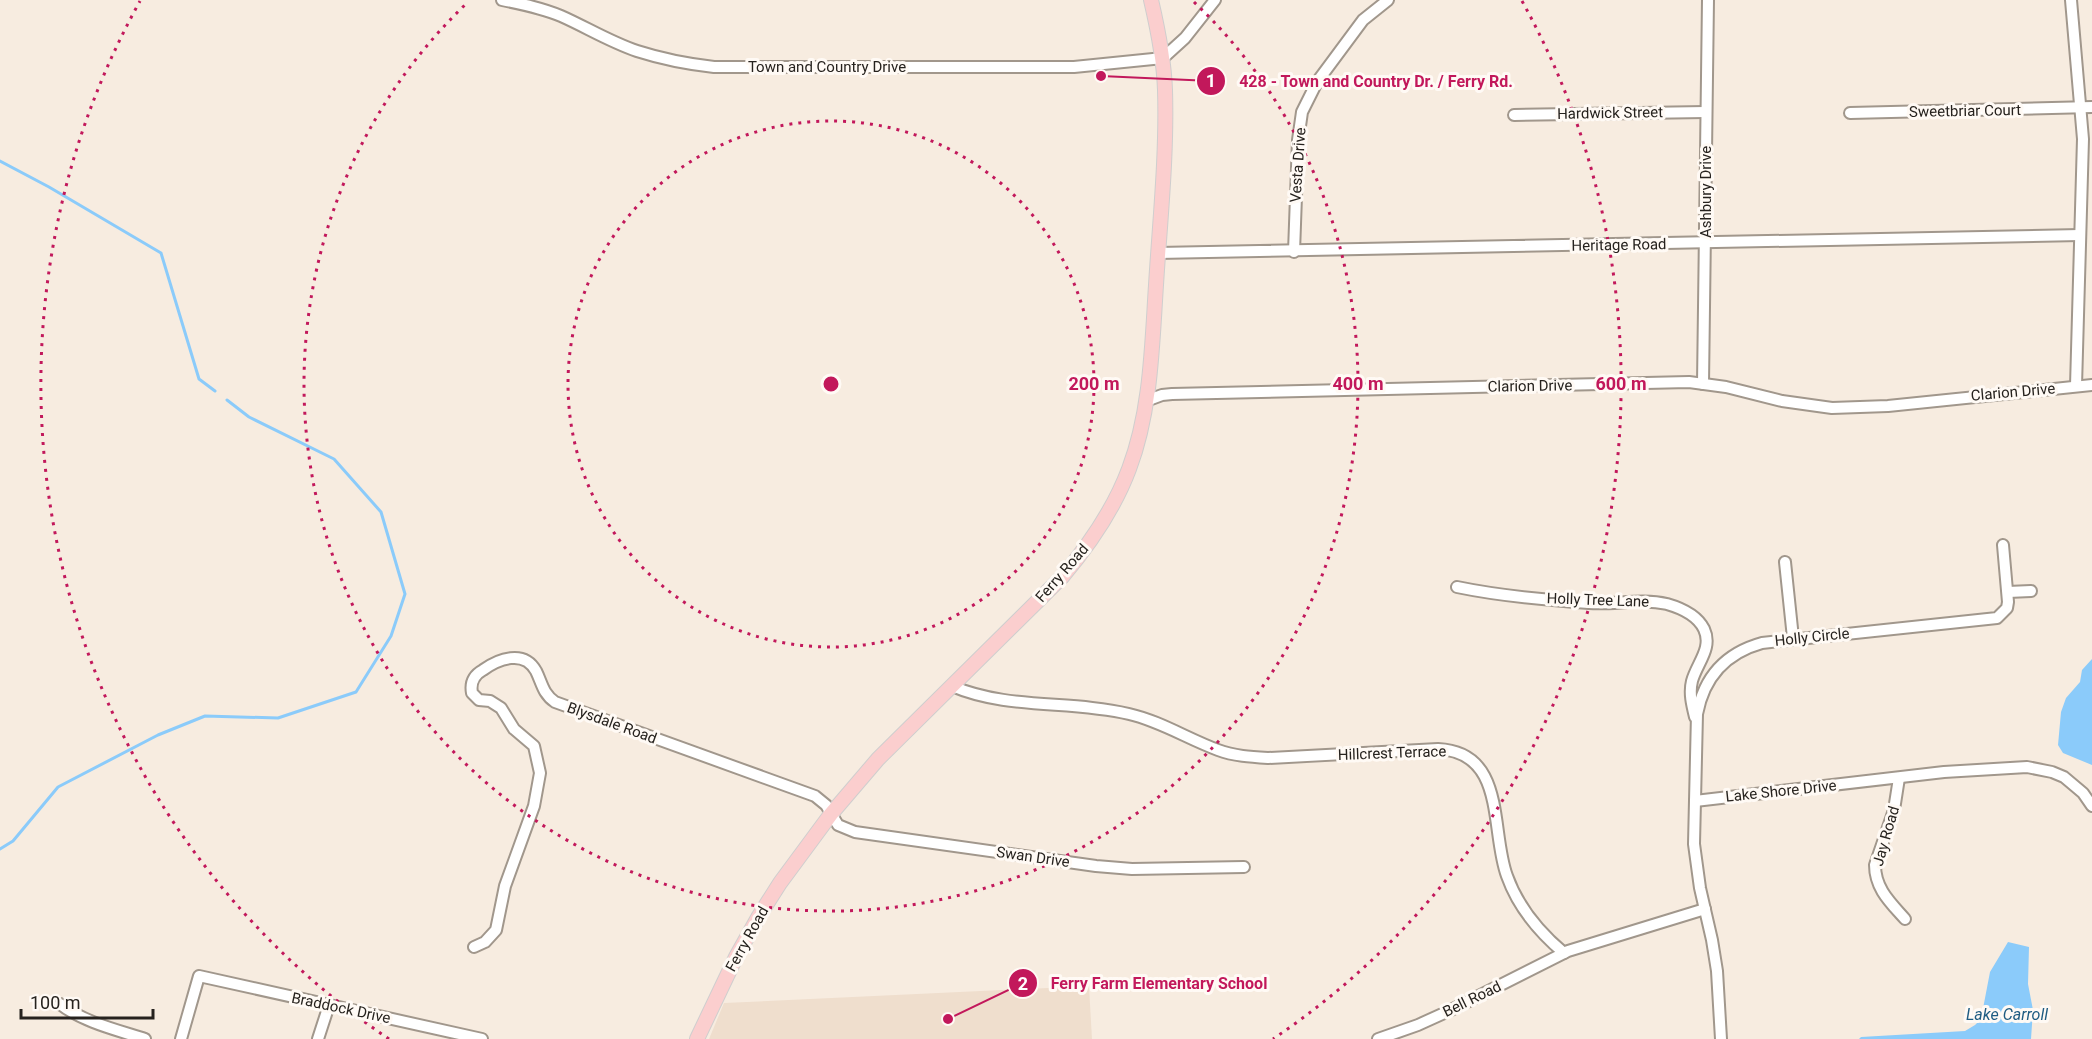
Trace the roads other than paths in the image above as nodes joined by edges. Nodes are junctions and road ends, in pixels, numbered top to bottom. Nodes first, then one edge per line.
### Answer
1 (502, 0) edge
2 (1152, 0) edge
3 (1215, 0) edge
4 (1388, 0) edge
5 (1708, 0) edge
6 (2072, 0) edge
7 (1162, 58) junction
8 (2086, 107) edge
9 (1706, 112) junction
10 (1850, 113) dead end
11 (1514, 115) dead end
12 (2080, 236) junction
13 (1705, 244) junction
14 (1293, 252) junction
15 (1158, 253) junction
16 (1703, 384) junction
17 (2092, 385) edge
18 (2076, 386) junction
19 (1146, 401) junction
20 (2003, 545) dead end
21 (1785, 562) dead end
22 (1457, 587) dead end
23 (2031, 591) dead end
24 (2008, 592) junction
25 (1793, 638) junction
26 (952, 686) junction
27 (1697, 723) junction
28 (1899, 778) junction
29 (1695, 801) junction
30 (2092, 806) edge
31 (831, 814) junction
32 (1244, 867) dead end
33 (1705, 909) junction
34 (1905, 919) dead end
35 (474, 947) dead end
36 (1564, 953) junction
37 (60, 1004) dead end
38 (329, 1005) junction
39 (456, 1036) edge
40 (145, 1039) edge
41 (181, 1039) edge
42 (318, 1039) edge
43 (483, 1039) edge
44 (697, 1039) edge
45 (1378, 1039) edge
46 (1721, 1039) edge

1 - 7 street, Town and Country Drive
2 - 7 main road, Ferry Road
3 - 7 street
4 - 14 street, Vesta Drive
5 - 9 street, Ashbury Drive
6 - 8 street
7 - 15 main road, Ferry Road
8 - 10 street, Sweetbriar Court
8 - 12 street
9 - 11 street, Hardwick Street
9 - 13 street, Ashbury Drive
12 - 13 street, Heritage Road
12 - 18 street
13 - 14 street, Heritage Road
13 - 16 street, Ashbury Drive
14 - 15 street, Heritage Road
15 - 19 main road, Ferry Road
16 - 18 street, Clarion Drive
16 - 19 street, Clarion Drive
17 - 18 street, Clarion Drive
19 - 26 main road, Ferry Road
20 - 24 street
21 - 25 street
22 - 27 street, Holly Tree Lane
23 - 24 street
24 - 25 street, Holly Circle
25 - 27 street, Holly Circle
26 - 31 main road, Ferry Road
26 - 36 street, Hillcrest Terrace
27 - 29 street, Holly Circle
28 - 29 street, Lake Shore Drive
28 - 30 street, Lake Shore Drive
28 - 34 street, Jay Road
29 - 33 street
31 - 32 street, Swan Drive
31 - 35 street, Blysdale Road
31 - 44 main road, Ferry Road
33 - 36 street
33 - 46 street
36 - 45 street, Bell Road
37 - 40 street
38 - 39 street, Braddock Drive
38 - 41 street, Braddock Drive
38 - 42 street
39 - 43 street, Braddock Drive

